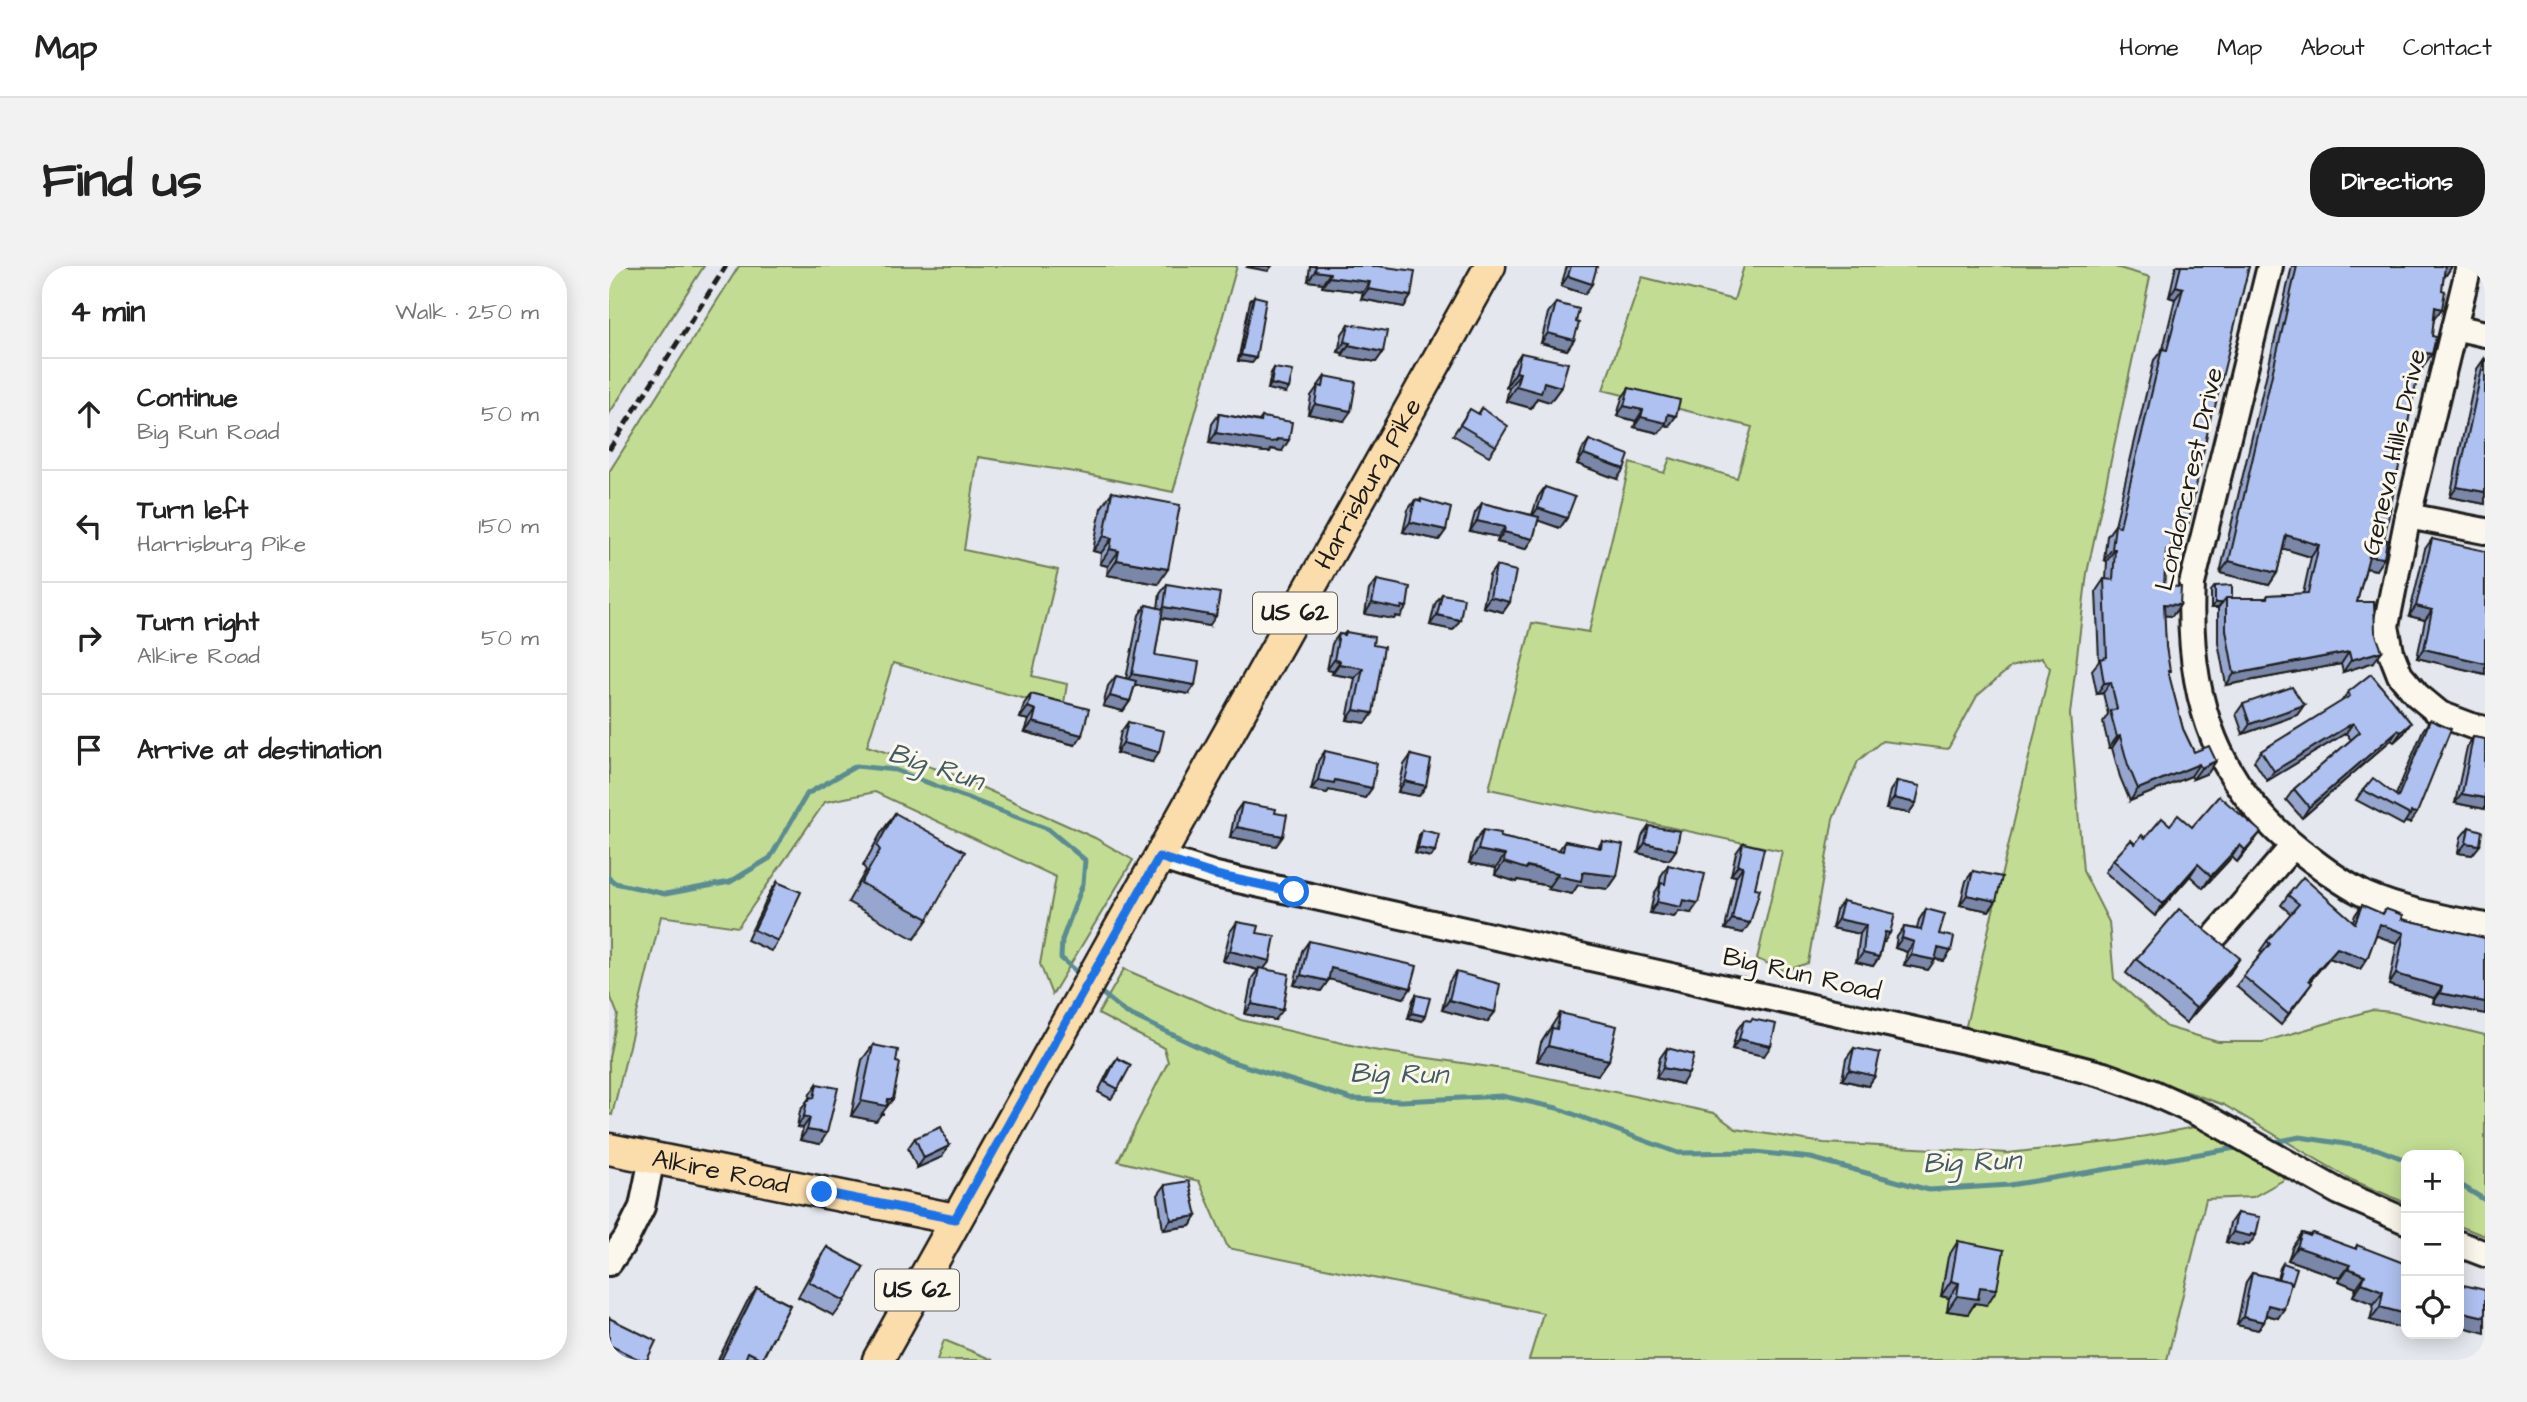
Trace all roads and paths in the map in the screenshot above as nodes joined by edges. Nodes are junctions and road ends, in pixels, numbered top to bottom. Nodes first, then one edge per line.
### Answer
1 (1490, 266) edge
2 (2270, 266) edge
3 (2469, 266) edge
4 (2454, 327) junction
5 (2485, 334) edge
6 (2408, 516) junction
7 (2485, 531) edge
8 (2485, 729) edge
9 (2293, 846) junction
10 (1159, 857) junction
11 (2485, 926) edge
12 (2217, 934) dead end
13 (609, 1149) edge
14 (652, 1157) junction
15 (955, 1219) junction
16 (2401, 1219) edge
17 (2464, 1246) edge
18 (2485, 1254) edge
19 (609, 1263) edge
20 (878, 1360) edge

1 - 10 main road, Harrisburg Pike / US 62
2 - 9 street, Londoncrest Drive
3 - 4 street, Geneva Hills Drive
4 - 5 street
4 - 6 street, Geneva Hills Drive
6 - 7 street
6 - 8 street, Geneva Hills Drive
9 - 11 street, Londoncrest Drive
9 - 12 street
10 - 15 main road, Harrisburg Pike / US 62
10 - 16 street, Big Run Road
13 - 14 main road, Alkire Road
14 - 15 main road, Alkire Road
14 - 19 street
15 - 20 main road, Harrisburg Pike / US 62
17 - 18 street

